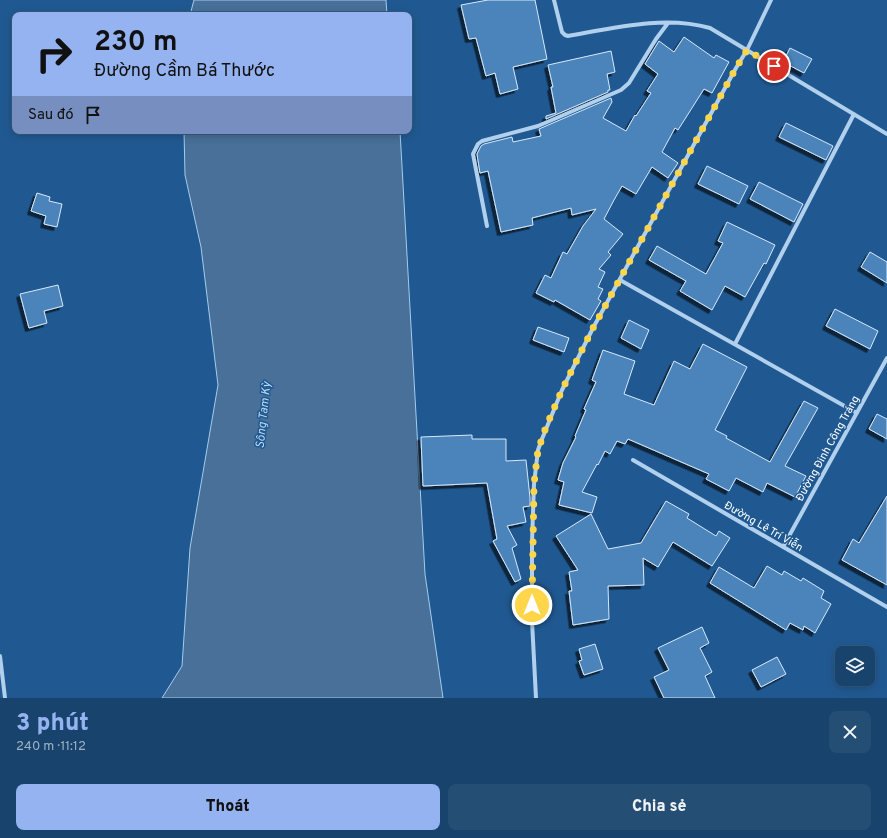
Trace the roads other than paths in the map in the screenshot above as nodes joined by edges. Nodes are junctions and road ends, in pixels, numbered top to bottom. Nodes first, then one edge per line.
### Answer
1 (554, 0) edge
2 (770, 0) edge
3 (668, 23) junction
4 (747, 50) junction
5 (854, 114) junction
6 (887, 134) edge
7 (487, 226) dead end
8 (620, 280) junction
9 (735, 344) junction
10 (887, 358) edge
11 (857, 413) junction
12 (633, 460) dead end
13 (783, 547) junction
14 (887, 607) edge
15 (0, 656) edge
16 (5, 698) edge
17 (536, 698) edge

1 - 3 street
2 - 4 street
3 - 4 street
3 - 7 street
4 - 5 street
4 - 8 street
5 - 6 street
5 - 9 street
8 - 9 street
8 - 17 street
9 - 11 street
10 - 11 street, Đường Đinh Công Tráng
11 - 13 street, Đường Đinh Công Tráng
12 - 13 street, Đường Lê Trí Viễn
13 - 14 street, Đường Lê Trí Viễn
15 - 16 street

